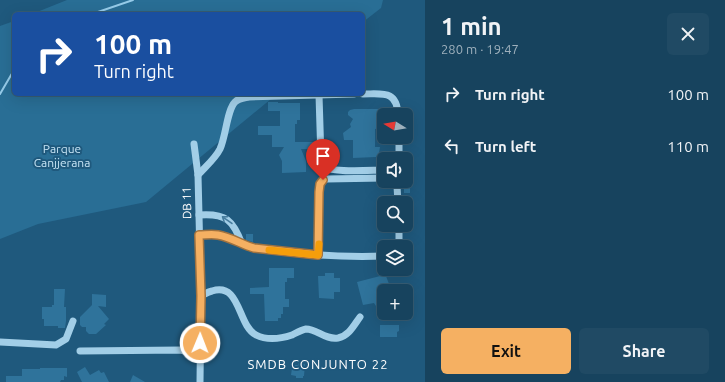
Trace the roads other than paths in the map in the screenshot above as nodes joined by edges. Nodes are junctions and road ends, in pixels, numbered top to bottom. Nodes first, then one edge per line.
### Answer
1 (365, 94) edge
2 (282, 96) edge
3 (319, 96) edge
4 (398, 108) edge
5 (194, 144) dead end
6 (377, 170) edge
7 (198, 175) junction
8 (377, 178) edge
9 (199, 215) junction
10 (199, 235) junction
11 (242, 244) junction
12 (318, 255) junction
13 (377, 256) edge
14 (201, 296) junction
15 (360, 317) dead end
16 (73, 321) dead end
17 (0, 342) edge
18 (80, 351) dead end
19 (200, 358) junction
20 (200, 382) edge

1 - 4 street
2 - 7 street
3 - 6 street
5 - 7 street, DB 11
7 - 9 street, DB 11
8 - 12 street
9 - 10 street, DB 11
11 -> 9 street
10 - 11 street
10 - 14 street, DB 11
11 - 12 street
12 - 13 street
14 - 15 street
14 - 19 street, DB 11
16 - 17 street
18 - 19 street
19 - 20 street, DB 11

